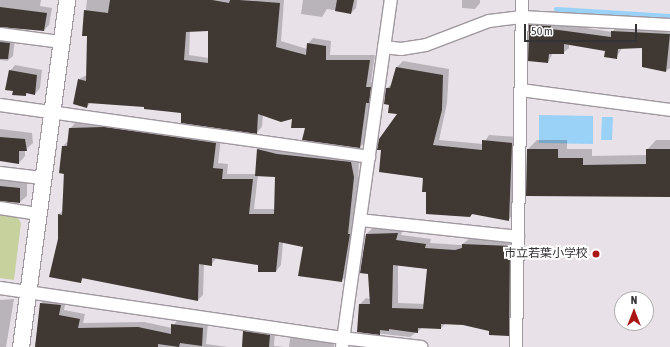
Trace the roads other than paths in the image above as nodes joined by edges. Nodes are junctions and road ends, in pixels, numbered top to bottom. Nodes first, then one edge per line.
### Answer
1 (67, 0) edge
2 (391, 0) edge
3 (522, 0) edge
4 (522, 17) junction
5 (670, 25) edge
6 (0, 34) edge
7 (61, 42) junction
8 (384, 47) junction
9 (521, 90) junction
10 (0, 105) edge
11 (670, 110) edge
12 (50, 111) junction
13 (369, 157) junction
14 (0, 173) edge
15 (42, 178) junction
16 (0, 208) edge
17 (38, 214) junction
18 (360, 220) junction
19 (518, 237) junction
20 (0, 288) edge
21 (29, 292) junction
22 (342, 343) edge
23 (21, 347) edge
24 (421, 347) edge
25 (516, 347) edge

1 - 7 street
2 - 8 street
3 - 4 street
4 - 5 street
4 - 8 street
4 - 9 street
6 - 7 street
7 - 12 street
8 - 13 street
9 - 11 street
9 - 19 street
10 - 12 street
12 - 13 street
12 - 15 street
13 - 18 street
14 - 15 street
15 - 17 street
16 - 17 street
17 - 21 street
18 - 19 street
18 - 22 street
19 - 25 street
20 - 21 street
21 - 22 street
21 - 23 street
22 - 24 street

